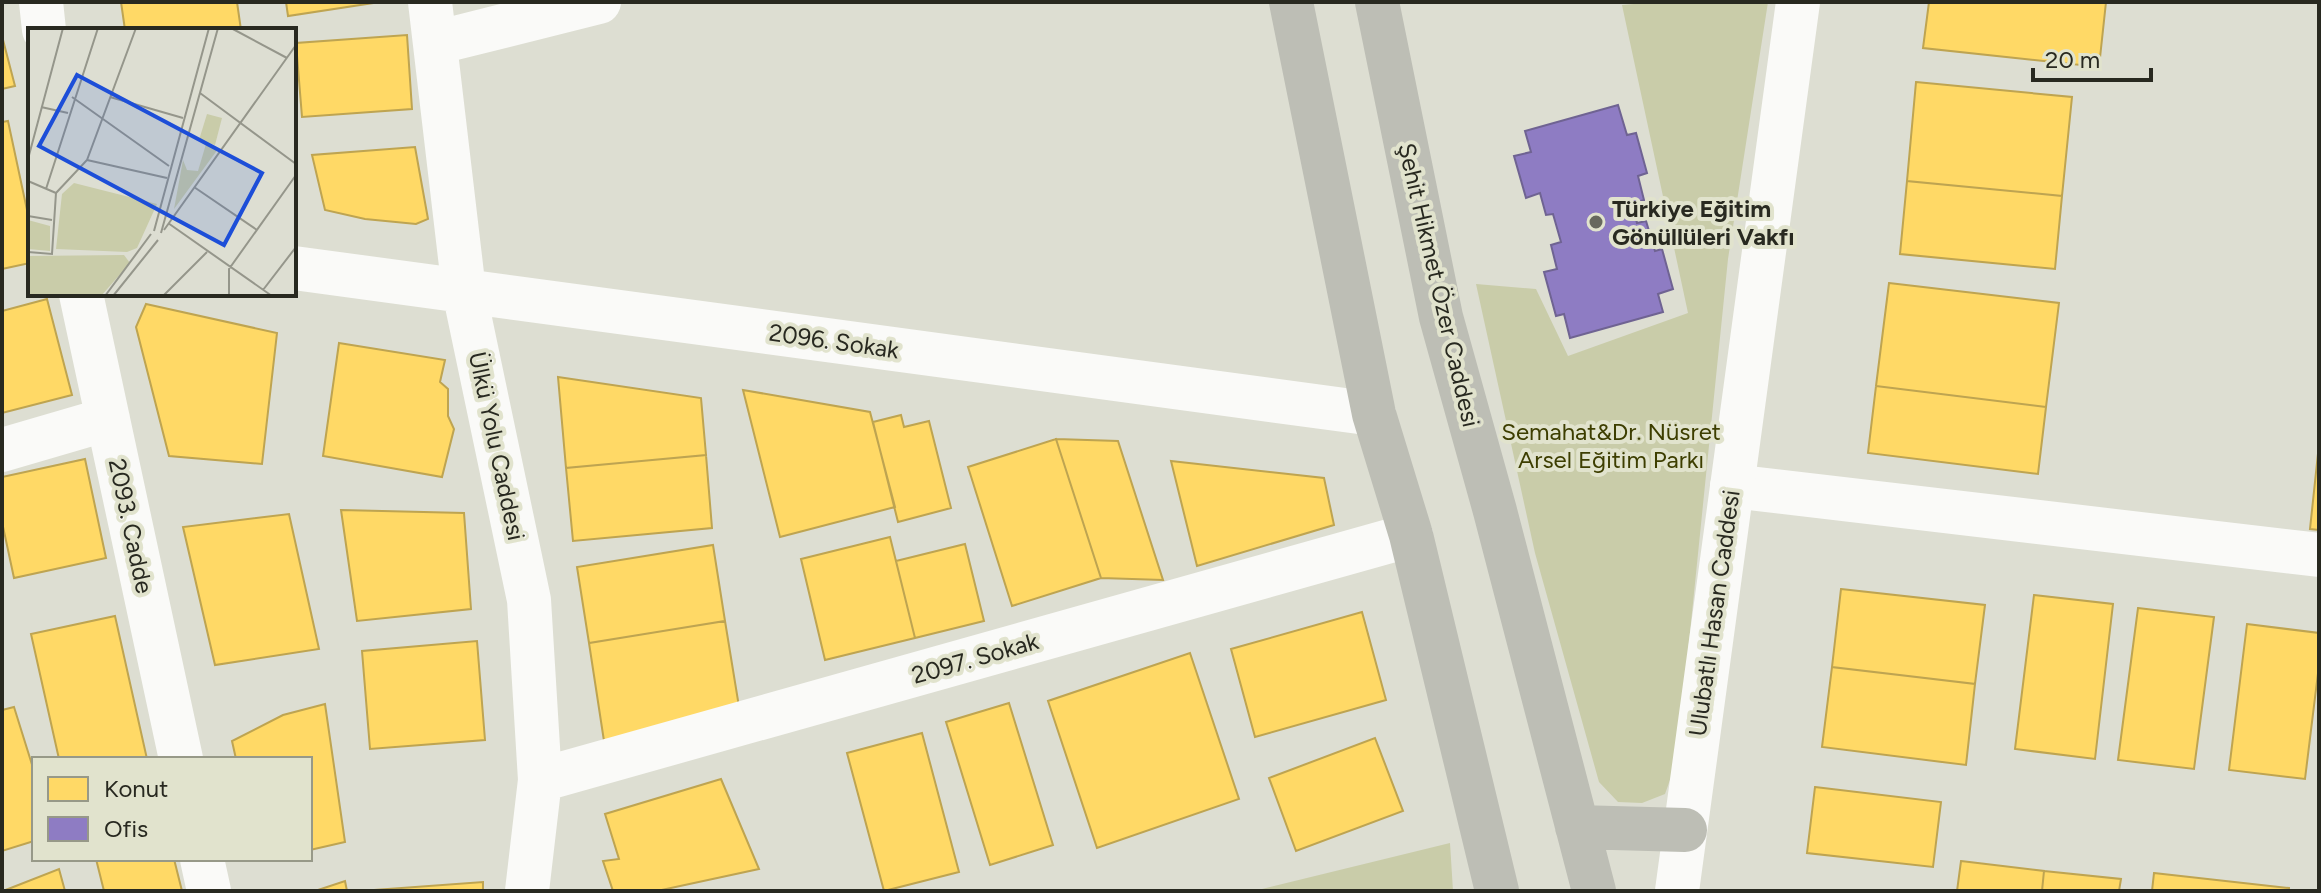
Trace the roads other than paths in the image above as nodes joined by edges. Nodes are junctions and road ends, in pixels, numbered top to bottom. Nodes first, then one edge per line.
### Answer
1 (41, 2) edge
2 (599, 2) edge
3 (1291, 2) edge
4 (1377, 2) edge
5 (1798, 2) edge
6 (432, 22) edge
7 (44, 28) edge
8 (296, 268) edge
9 (464, 291) junction
10 (81, 296) edge
11 (1374, 414) junction
12 (108, 419) junction
13 (2, 450) edge
14 (1732, 486) junction
15 (1411, 535) junction
16 (2319, 555) edge
17 (181, 757) edge
18 (540, 780) junction
19 (1577, 827) junction
20 (1685, 830) junction
21 (202, 861) edge
22 (209, 891) edge
23 (527, 891) edge
24 (1497, 891) edge
25 (1594, 891) edge
26 (1677, 891) edge

1 - 7 street
2 - 6 street
3 - 11 main road
4 - 19 main road, Şehit Hikmet Özer Caddesi
5 - 14 street, Ulubatlı Hasan Caddesi
6 - 9 street, Ülkü Yolu Caddesi
8 - 9 street, 2096. Sokak
9 - 11 street, 2096. Sokak
9 - 18 street, Ülkü Yolu Caddesi
10 - 12 street, 2093. Cadde
11 - 15 main road
12 - 13 street
12 - 17 street, 2093. Cadde
14 - 16 street
14 - 20 street, Ulubatlı Hasan Caddesi
15 - 18 street, 2097. Sokak
15 - 24 main road
18 - 23 street, Ülkü Yolu Caddesi
19 - 20 main road
19 - 25 main road, Şehit Hikmet Özer Caddesi
20 - 26 street, Ulubatlı Hasan Caddesi
21 - 22 street

